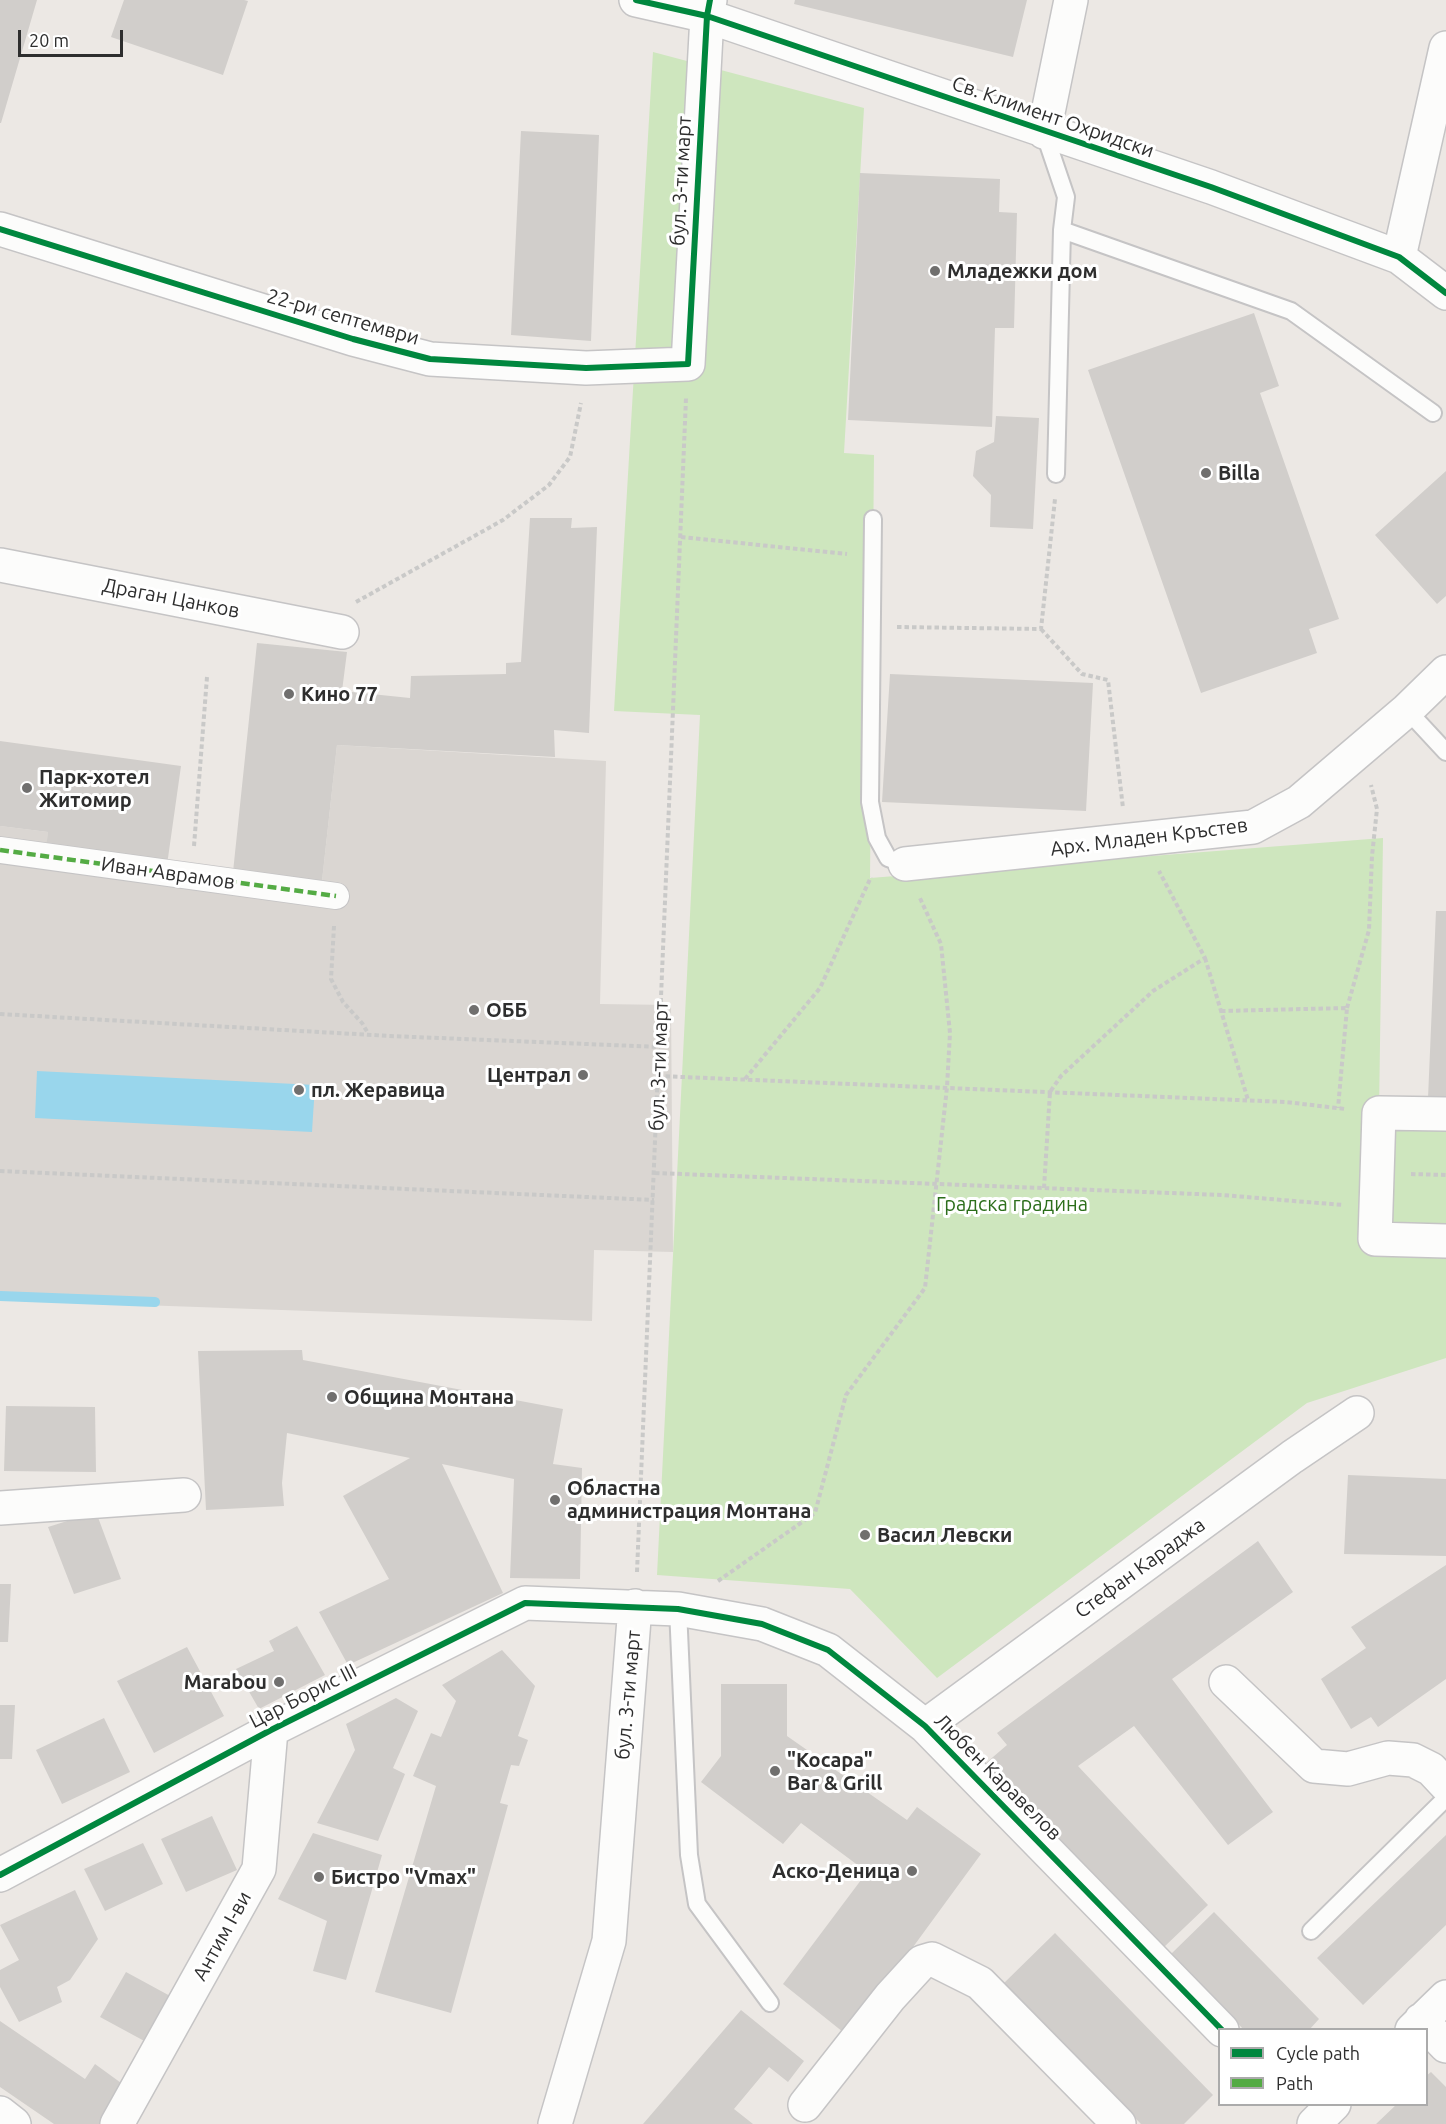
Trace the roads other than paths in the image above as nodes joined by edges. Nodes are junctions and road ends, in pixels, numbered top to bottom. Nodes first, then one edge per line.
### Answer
1 (636, 0) edge
2 (1071, 0) edge
3 (709, 8) edge
4 (1446, 48) edge
5 (1044, 132) junction
6 (0, 229) edge
7 (1062, 230) junction
8 (1399, 257) junction
9 (1446, 293) edge
10 (688, 364) joint
11 (1433, 413) dead end
12 (1056, 474) road end
13 (873, 519) dead end
14 (0, 565) edge
15 (328, 629) road end
16 (1446, 672) edge
17 (1407, 710) junction
18 (1446, 752) edge
19 (0, 850) edge
20 (905, 864) joint
21 (336, 896) road end
22 (1446, 1114) edge
23 (1446, 1241) edge
24 (1357, 1413) dead end
25 (184, 1495) dead end
26 (0, 1508) edge
27 (635, 1606) junction
28 (678, 1609) junction
29 (1226, 1682) dead end
30 (925, 1726) junction
31 (271, 1730) junction
32 (1446, 1785) edge
33 (1446, 1798) edge
34 (0, 1875) edge
35 (1311, 1931) dead end
36 (1446, 1997) edge
37 (770, 2003) dead end
38 (1417, 2025) edge
39 (1220, 2028) edge
40 (1428, 2033) edge
41 (1446, 2046) edge
42 (805, 2105) dead end
43 (1298, 2106) edge
44 (1332, 2106) edge
45 (0, 2113) edge
46 (14, 2124) edge
47 (117, 2124) edge
48 (555, 2124) edge
49 (1119, 2124) edge
50 (1314, 2124) edge

1 - 3 street, Св. Климент Охридски
2 - 5 street
3 - 5 street, Св. Климент Охридски
3 - 10 street, бул. 3-ти март
4 - 8 street
5 - 7 lane
5 - 8 street, Св. Климент Охридски
6 - 10 street, 22-ри септември
7 - 11 lane
7 - 12 lane
8 - 9 street, Св. Климент Охридски
13 - 20 lane
14 - 15 street, Драган Цанков
16 - 17 street, Арх. Младен Кръстев
17 - 18 lane
17 - 20 street, Арх. Младен Кръстев
19 - 21 street, Иван Аврамов
22 - 23 street
24 - 30 street, Стефан Караджа
25 - 26 street
27 - 28 street, Любен Каравелов
27 - 31 street, Цар Борис III
27 - 48 street, бул. 3-ти март
28 - 30 street, Любен Каравелов
28 - 37 lane
29 - 32 street
30 - 39 street, Любен Каравелов
31 - 34 street, Цар Борис III
31 - 47 street, Антим I-ви
33 - 35 lane
36 - 38 street
40 - 41 street
42 - 49 street
43 - 50 street
44 - 50 street
45 - 46 street

